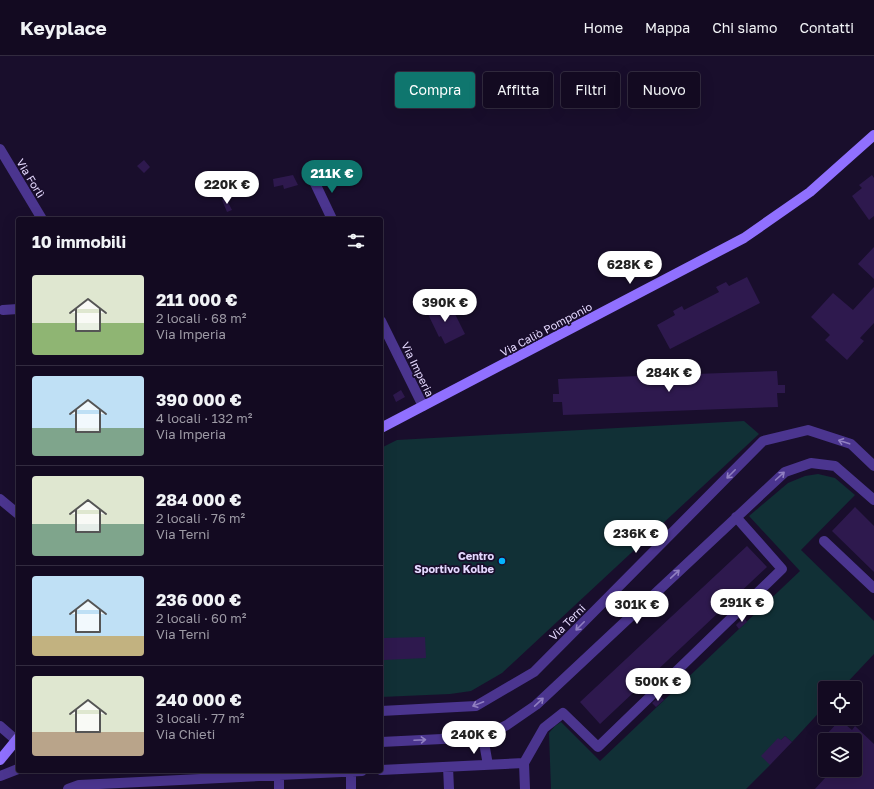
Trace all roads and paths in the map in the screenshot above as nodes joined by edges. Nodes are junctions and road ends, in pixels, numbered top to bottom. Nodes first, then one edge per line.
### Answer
1 (874, 135) edge
2 (0, 148) edge
3 (313, 180) dead end
4 (41, 217) edge
5 (331, 217) edge
6 (16, 309) edge
7 (3, 310) dead end
8 (383, 324) edge
9 (423, 406) junction
10 (383, 427) edge
11 (874, 466) edge
12 (0, 499) edge
13 (874, 500) edge
14 (16, 512) edge
15 (736, 517) junction
16 (824, 541) dead end
17 (874, 588) edge
18 (383, 710) edge
19 (0, 726) edge
20 (483, 737) junction
21 (16, 738) edge
22 (16, 740) edge
23 (383, 742) edge
24 (0, 760) edge
25 (524, 763) junction
26 (488, 765) junction
27 (448, 767) junction
28 (16, 770) edge
29 (383, 770) edge
30 (146, 773) edge
31 (301, 773) edge
32 (350, 773) edge
33 (279, 775) junction
34 (0, 776) edge
35 (147, 782) junction
36 (180, 784) edge
37 (108, 786) edge
38 (68, 789) edge
39 (279, 789) edge
40 (351, 789) edge
41 (449, 789) edge
42 (525, 789) edge

1 - 9 street, Via Caliò Pomponio
2 - 4 street, Via Forlì
3 - 5 street
6 - 7 street
8 - 9 street, Via Imperia
9 - 10 street, Via Caliò Pomponio
11 -> 18 street, Via Terni
12 - 14 street
15 -> 13 street
20 -> 15 street
15 - 25 street
16 - 17 street
19 - 21 street
23 -> 20 street
20 - 26 street
22 - 24 street
25 - 26 street
25 - 42 street
26 - 27 street
27 - 29 street
27 - 41 street
28 - 34 street
30 - 35 street
31 - 33 street
32 - 40 street
33 - 36 street
33 - 39 street
35 - 36 street
35 - 37 street
37 - 38 street

